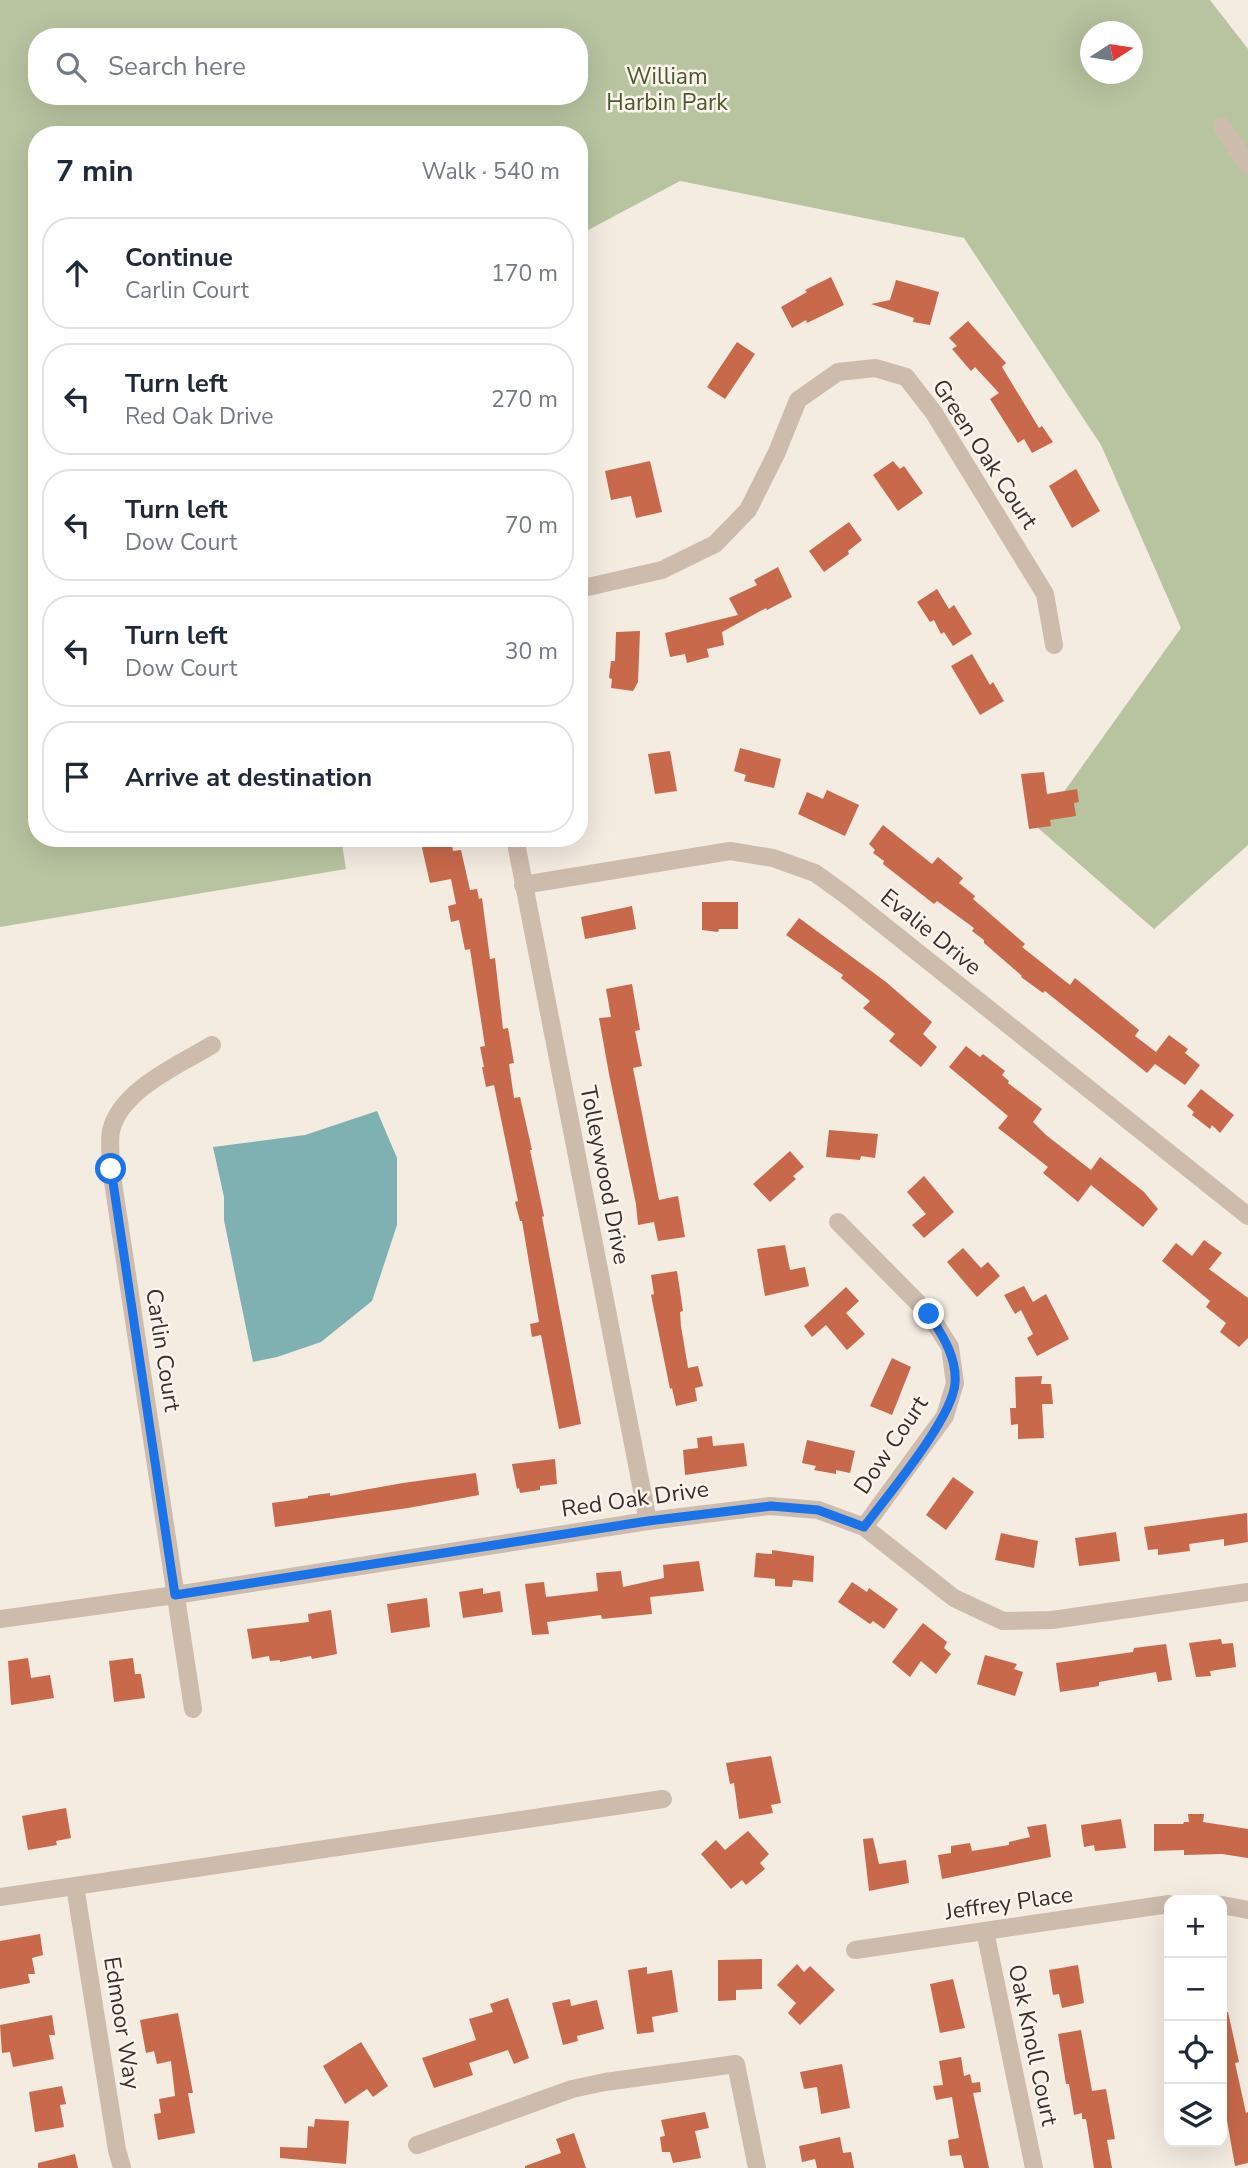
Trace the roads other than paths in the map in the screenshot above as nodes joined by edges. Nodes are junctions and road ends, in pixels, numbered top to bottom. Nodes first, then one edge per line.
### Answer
1 (1222, 127) dead end
2 (1248, 166) edge
3 (588, 587) edge
4 (1054, 645) dead end
5 (517, 847) edge
6 (523, 885) junction
7 (212, 1045) dead end
8 (1248, 1216) edge
9 (838, 1222) dead end
10 (648, 1521) junction
11 (864, 1527) junction
12 (1248, 1592) edge
13 (175, 1595) junction
14 (0, 1619) edge
15 (193, 1710) dead end
16 (663, 1799) dead end
17 (75, 1886) junction
18 (0, 1897) edge
19 (1164, 1905) edge
20 (1227, 1906) edge
21 (1248, 1910) edge
22 (985, 1931) junction
23 (855, 1950) dead end
24 (417, 2145) dead end
25 (122, 2168) edge
26 (757, 2168) edge
27 (1034, 2168) edge

1 - 2 street
3 - 4 street, Green Oak Court
5 - 6 street, Tolleywood Drive
6 - 8 street, Evalie Drive
6 - 10 street, Tolleywood Drive
7 - 13 street, Carlin Court
9 - 11 street, Dow Court
10 - 11 street, Red Oak Drive
10 - 13 street, Red Oak Drive
11 - 12 street, Red Oak Drive
13 - 14 street, Red Oak Drive
13 - 15 street, Carlin Court
16 - 17 street
17 - 18 street
17 - 25 street, Edmoor Way
19 - 22 street, Jeffrey Place
20 - 21 street
22 - 23 street, Jeffrey Place
22 - 27 street, Oak Knoll Court
24 - 26 street

